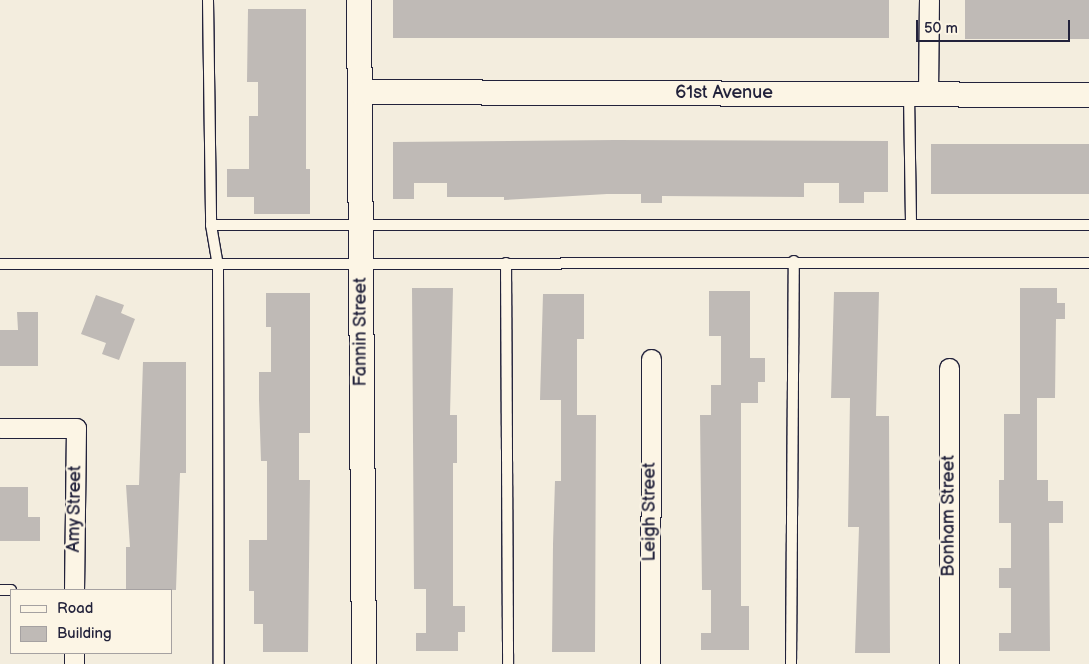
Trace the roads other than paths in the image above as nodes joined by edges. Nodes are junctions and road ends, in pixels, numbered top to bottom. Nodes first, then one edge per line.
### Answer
1 (208, 0) edge
2 (359, 0) edge
3 (928, 0) edge
4 (360, 92) junction
5 (919, 94) junction
6 (1089, 95) edge
7 (211, 225) junction
8 (361, 225) junction
9 (911, 225) junction
10 (1089, 225) edge
11 (794, 261) junction
12 (361, 263) junction
13 (1089, 263) edge
14 (0, 264) edge
15 (506, 264) junction
16 (218, 266) junction
17 (651, 359) dead end
18 (949, 368) dead end
19 (0, 428) edge
20 (74, 589) edge
21 (219, 664) edge
22 (364, 664) edge
23 (508, 664) edge
24 (650, 664) edge
25 (791, 664) edge
26 (949, 664) edge

1 - 7 lane
2 - 4 street, Fannin Street
3 - 5 street
4 - 5 street, 61st Avenue
4 - 8 street, Fannin Street
5 - 6 street, 61st Avenue
5 - 9 lane
7 - 8 lane
7 - 16 lane
8 - 9 lane
8 - 12 street, Fannin Street
9 - 10 lane
11 - 13 lane
11 - 15 lane
11 - 25 lane
12 - 15 lane
12 - 16 lane
12 - 22 street, Fannin Street
14 - 16 lane
15 - 23 lane
16 - 21 lane
17 - 24 street, Leigh Street
18 - 26 street, Bonham Street
19 - 20 street, Amy Street

